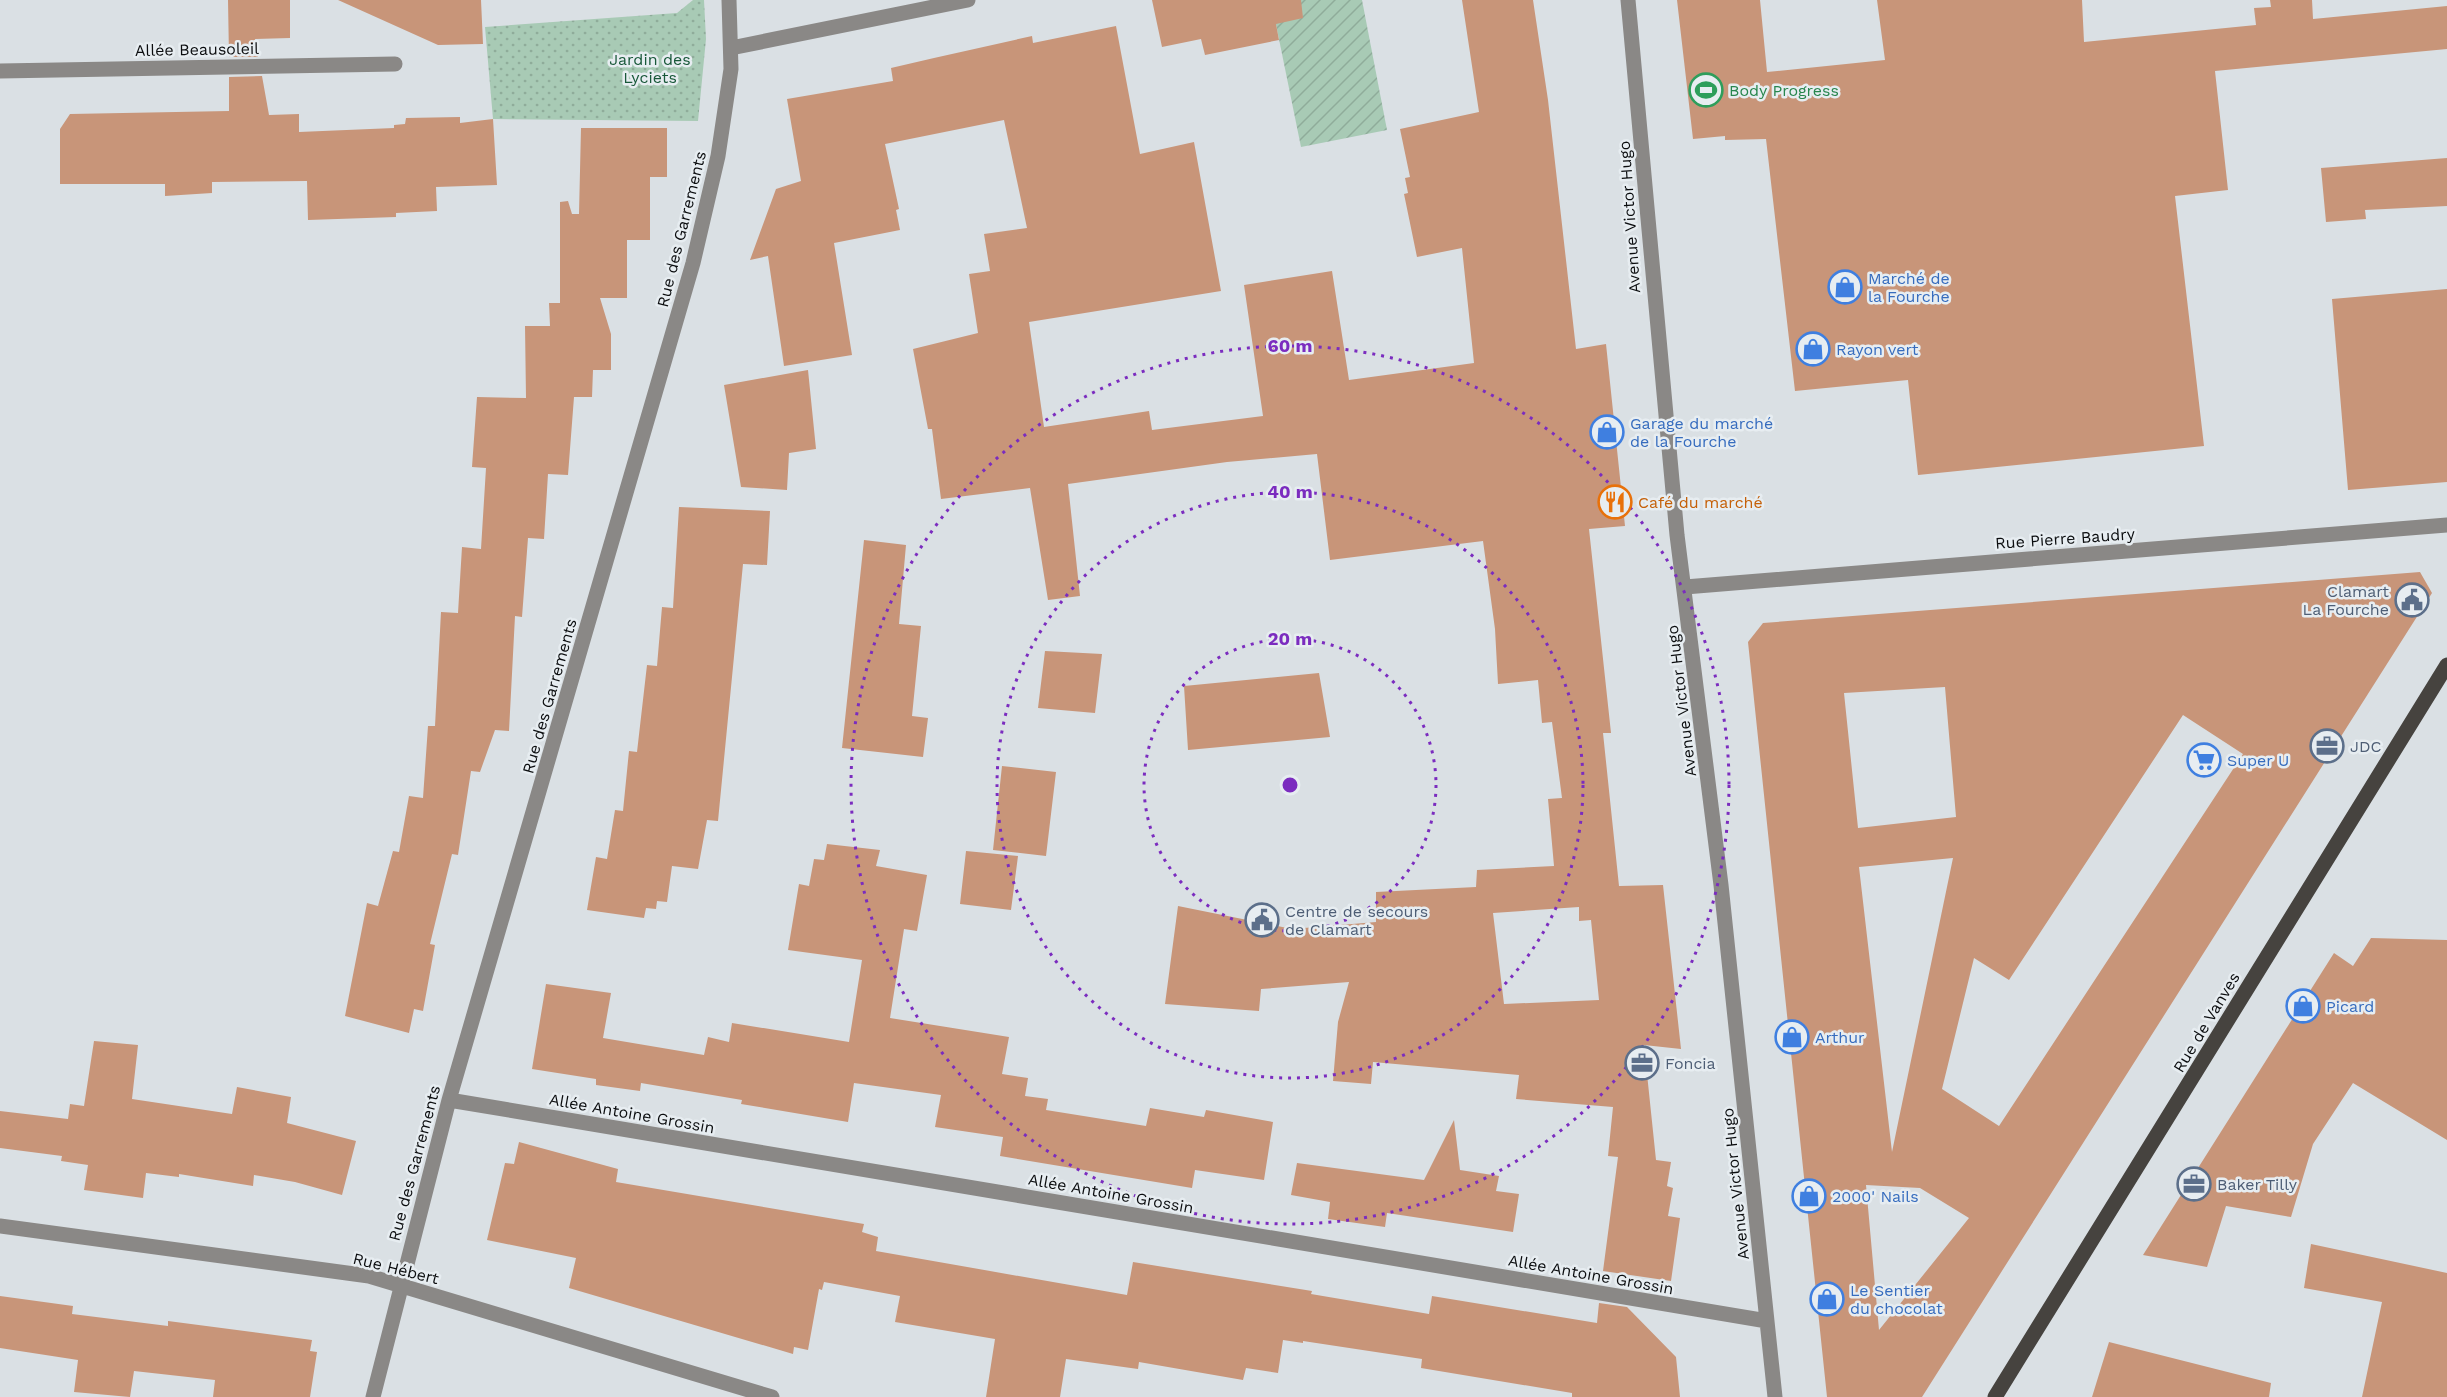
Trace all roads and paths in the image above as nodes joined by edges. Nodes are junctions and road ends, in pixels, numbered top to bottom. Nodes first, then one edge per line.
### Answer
1 (729, 0) edge
2 (968, 0) edge
3 (1628, 0) edge
4 (731, 48) junction
5 (395, 64) dead end
6 (0, 71) edge
7 (2447, 525) edge
8 (1685, 587) junction
9 (2447, 665) edge
10 (449, 1100) junction
11 (0, 1226) edge
12 (401, 1286) junction
13 (1767, 1321) junction
14 (373, 1397) edge
15 (772, 1397) edge
16 (1775, 1397) edge
17 (1995, 1397) edge

1 - 4 street, Rue des Garrements
2 - 4 street
3 - 8 street, Avenue Victor Hugo
4 - 10 street, Rue des Garrements
5 - 6 street, Allée Beausoleil
7 - 8 street, Rue Pierre Baudry
8 - 13 street, Avenue Victor Hugo
9 - 17 main road, Rue de Vanves
10 - 12 street, Rue des Garrements
10 - 13 street, Allée Antoine Grossin
11 - 12 street, Rue Hébert
12 - 14 street, Rue des Garrements
12 - 15 street, Rue Hébert
13 - 16 street, Avenue Victor Hugo

